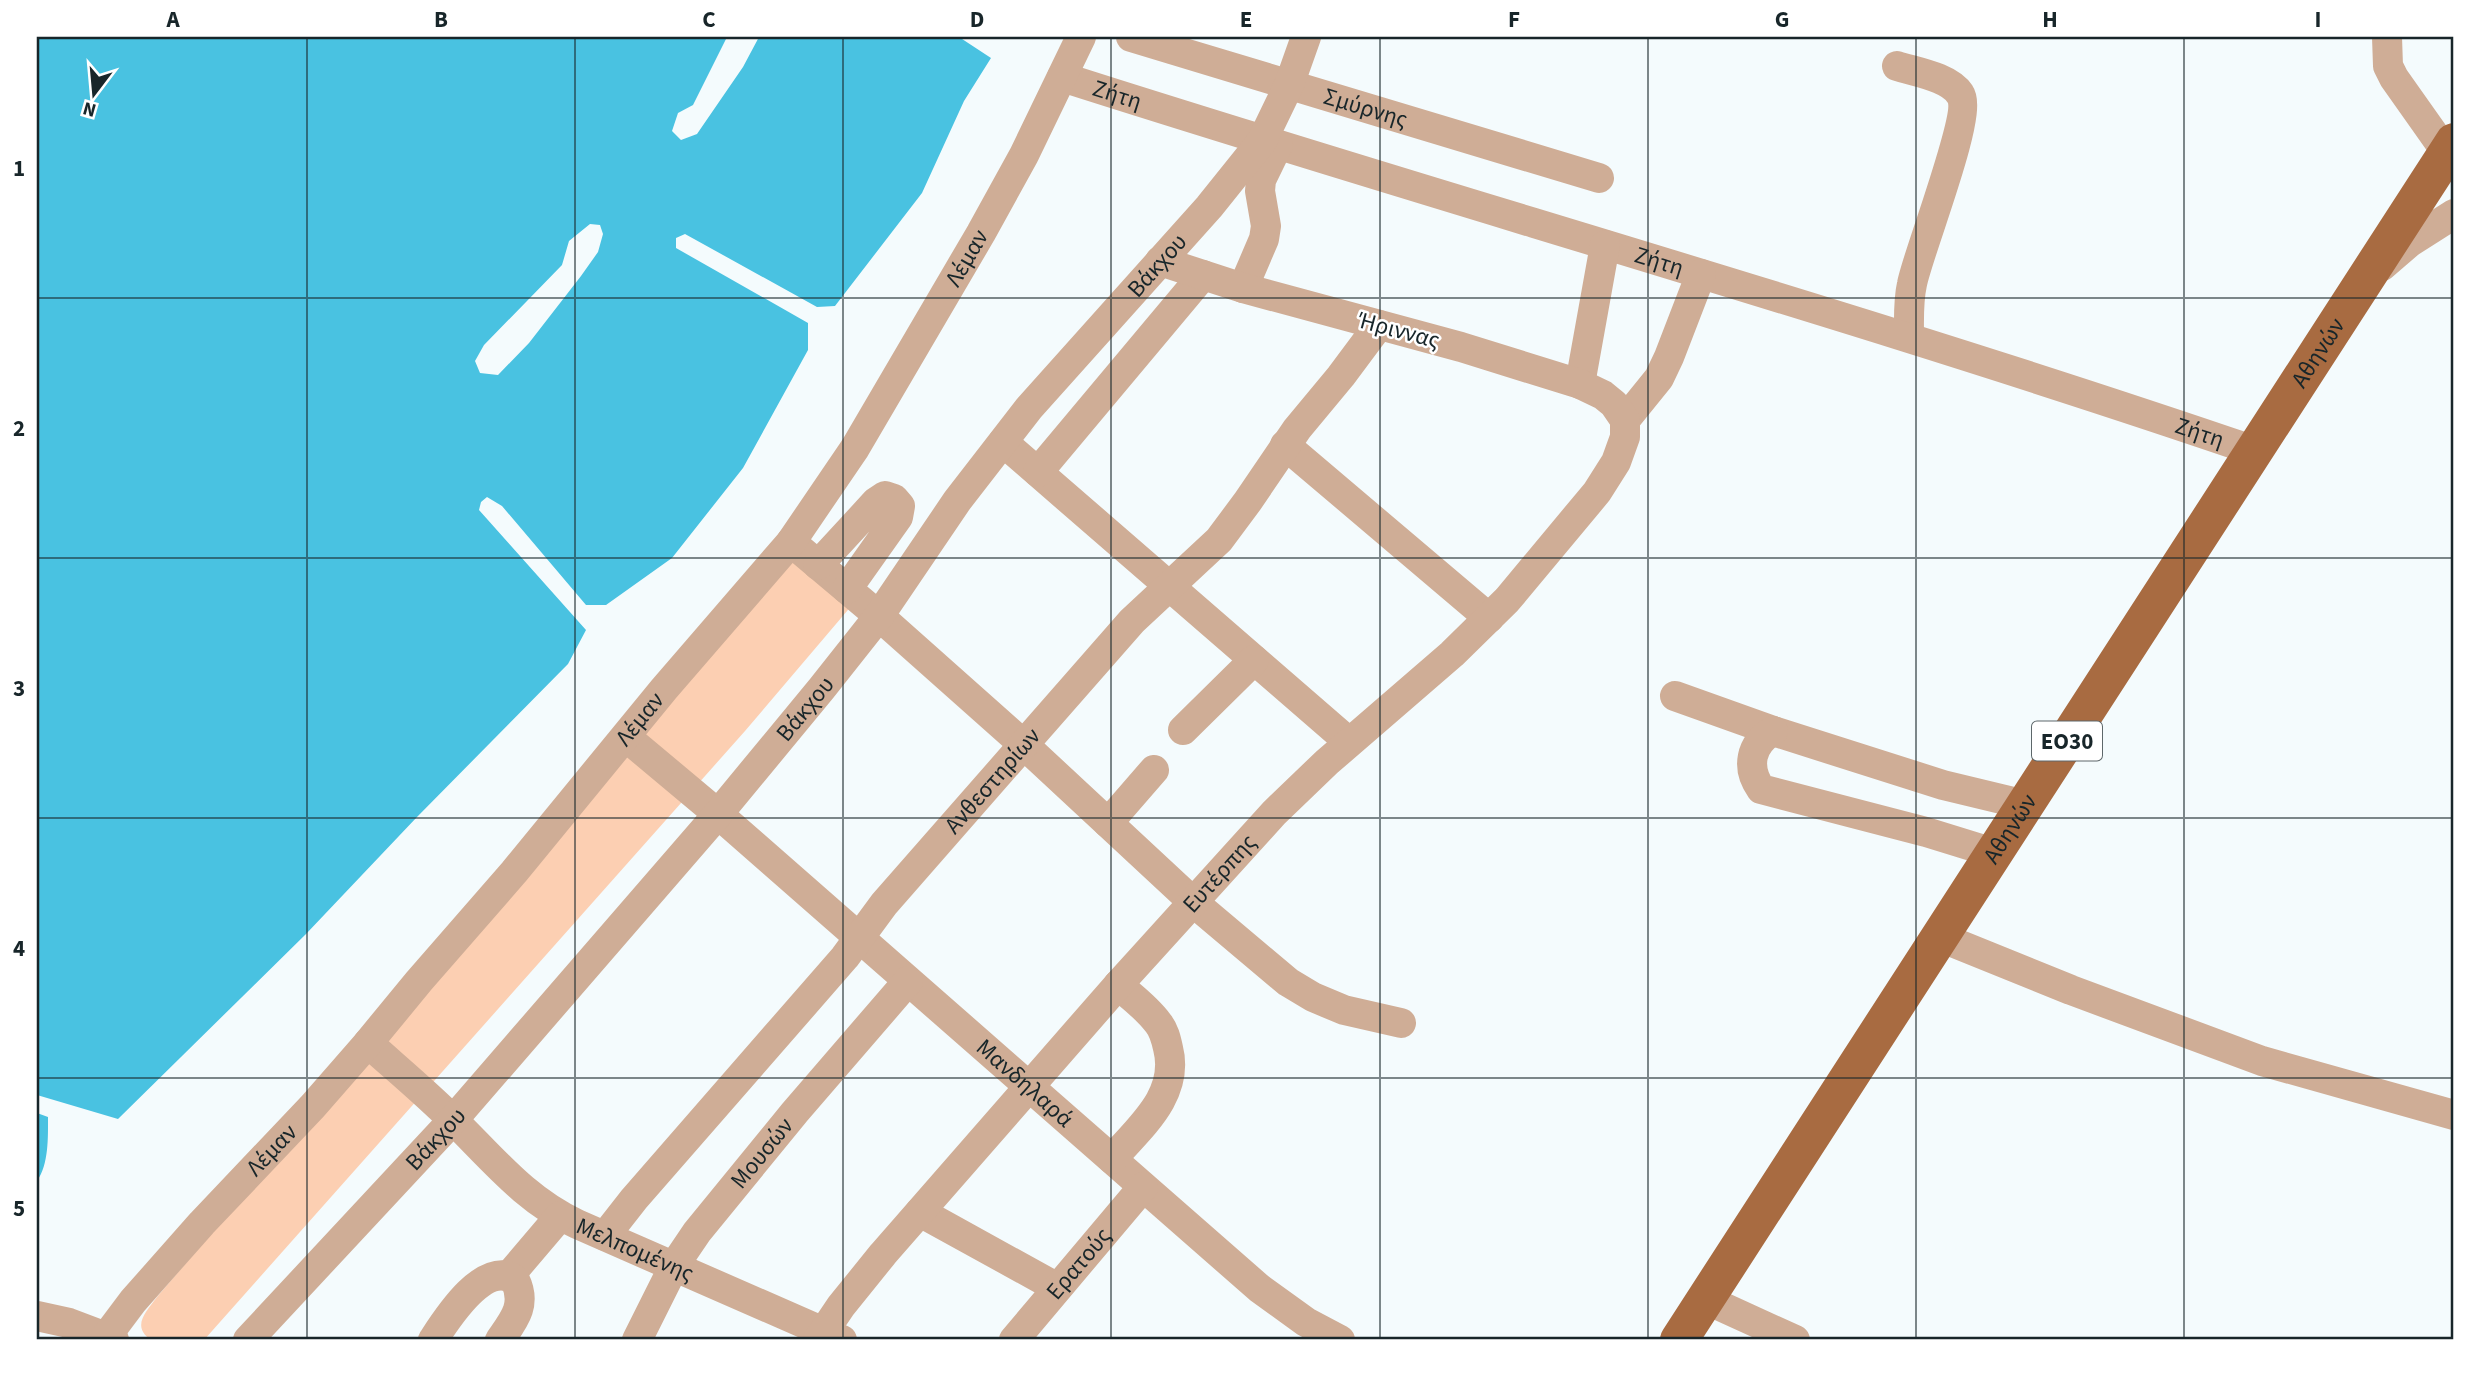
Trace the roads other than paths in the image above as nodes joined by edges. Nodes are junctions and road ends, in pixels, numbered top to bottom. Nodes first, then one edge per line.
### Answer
1 (1081, 37) edge
2 (1131, 37) edge
3 (1306, 37) edge
4 (2387, 37) edge
5 (1897, 66) dead end
6 (1062, 77) junction
7 (1289, 85) junction
8 (1270, 143) junction
9 (2451, 148) edge
10 (1599, 178) dead end
11 (2454, 214) edge
12 (1605, 245) junction
13 (1160, 261) junction
14 (1701, 274) junction
15 (1203, 275) junction
16 (1244, 288) junction
17 (2352, 301) junction
18 (1379, 325) junction
19 (1909, 337) junction
20 (1580, 384) junction
21 (1625, 420) junction
22 (1003, 442) junction
23 (1285, 445) junction
24 (2255, 451) junction
25 (1038, 472) junction
26 (790, 542) junction
27 (818, 565) junction
28 (1169, 586) junction
29 (846, 589) junction
30 (879, 616) junction
31 (1489, 618) junction
32 (1254, 660) junction
33 (1675, 696) dead end
34 (1182, 730) dead end
35 (1773, 731) junction
36 (626, 737) junction
37 (1349, 742) junction
38 (1023, 744) junction
39 (1154, 770) dead end
40 (1942, 785) junction
41 (2026, 805) junction
42 (718, 814) junction
43 (1108, 822) junction
44 (1926, 832) junction
45 (1994, 853) junction
46 (1193, 902) junction
47 (1940, 937) junction
48 (859, 938) junction
49 (908, 981) junction
50 (1118, 985) junction
51 (1401, 1023) dead end
52 (369, 1043) junction
53 (1030, 1087) junction
54 (2454, 1115) edge
55 (453, 1120) junction
56 (1112, 1159) junction
57 (1143, 1186) junction
58 (920, 1212) junction
59 (560, 1216) junction
60 (605, 1236) junction
61 (674, 1266) junction
62 (509, 1276) junction
63 (1056, 1287) junction
64 (1705, 1299) junction
65 (37, 1316) edge
66 (1303, 1331) edge
67 (828, 1337) edge
68 (110, 1339) edge
69 (247, 1340) edge
70 (433, 1340) edge
71 (499, 1340) edge
72 (637, 1340) edge
73 (1014, 1340) edge
74 (1340, 1340) edge
75 (1679, 1340) edge
76 (1795, 1340) edge

1 - 6 street, Λέμαν
2 - 7 street, Σμύρνης
3 - 7 street, Βάκχου
4 - 9 street
5 - 19 street
6 - 8 street, Ζήτη
6 - 26 street, Λέμαν
7 - 8 street, Βάκχου
7 - 10 street, Σμύρνης
8 - 12 street, Ζήτη
8 - 13 street, Βάκχου
8 - 16 street
9 - 17 main road, Αθηνών / ΕΟ30
11 - 17 street
12 - 14 street, Ζήτη
12 - 20 street
13 - 15 street, Ήριννας
13 - 22 street, Βάκχου
14 - 19 street, Ζήτη
14 - 21 street
15 - 16 street, Ήριννας
15 - 25 street
16 - 18 street, Ήριννας
17 - 24 main road, Αθηνών / ΕΟ30
18 - 20 street, Ήριννας
18 - 23 street, Ανθεστηρίων
19 - 24 street, Ζήτη
20 - 21 street, Ήριννας
21 - 31 street, Ευτέρπης
22 - 25 street
22 - 30 street, Βάκχου
23 - 28 street, Ανθεστηρίων
23 - 31 street
24 - 41 main road, Αθηνών / ΕΟ30
25 - 28 street
26 - 27 street
26 - 36 street, Λέμαν
27 - 29 street
27 - 29 street
28 - 32 street
28 - 38 street, Ανθεστηρίων
29 - 30 street
30 - 38 street
30 - 42 street, Βάκχου
31 - 37 street, Ευτέρπης
32 - 34 street
32 - 37 street
33 - 35 street
35 - 40 street
35 - 44 street
36 - 42 street, Μανδηλαρά
36 - 52 street, Λέμαν
37 - 46 street, Ευτέρπης
38 - 43 street
38 - 48 street, Ανθεστηρίων
39 - 43 street
40 - 41 street
40 - 44 street
41 - 45 main road, Αθηνών / ΕΟ30
42 - 48 street, Μανδηλαρά
42 - 55 street, Βάκχου
43 - 46 street
44 - 45 street
45 - 47 main road, Αθηνών / ΕΟ30
46 - 50 street, Ευτέρπης
46 - 51 street
47 - 54 street
47 - 64 main road, Αθηνών / ΕΟ30
48 - 49 street, Μανδηλαρά
48 - 60 street, Ανθεστηρίων
49 - 53 street, Μανδηλαρά
49 - 61 street, Μουσών
50 - 53 street, Ευτέρπης
50 - 56 street
52 - 55 street, Μελπομένης
52 - 68 street, Λέμαν
53 - 56 street, Μανδηλαρά
53 - 58 street, Ευτέρπης
55 - 59 street, Μελπομένης
55 - 69 street, Βάκχου
56 - 57 street, Μανδηλαρά
57 - 63 street, Ερατούς
57 - 66 street, Μανδηλαρά
58 - 63 street
58 - 67 street, Ευτέρπης
59 - 60 street, Μελπομένης
59 - 62 street
60 - 61 street, Μελπομένης
61 - 67 street, Μελπομένης
61 - 72 street, Μουσών
62 - 70 street
62 - 71 street
63 - 73 street, Ερατούς
64 - 75 main road, Αθηνών / ΕΟ30
64 - 76 street
65 - 68 street
66 - 74 street, Μανδηλαρά

